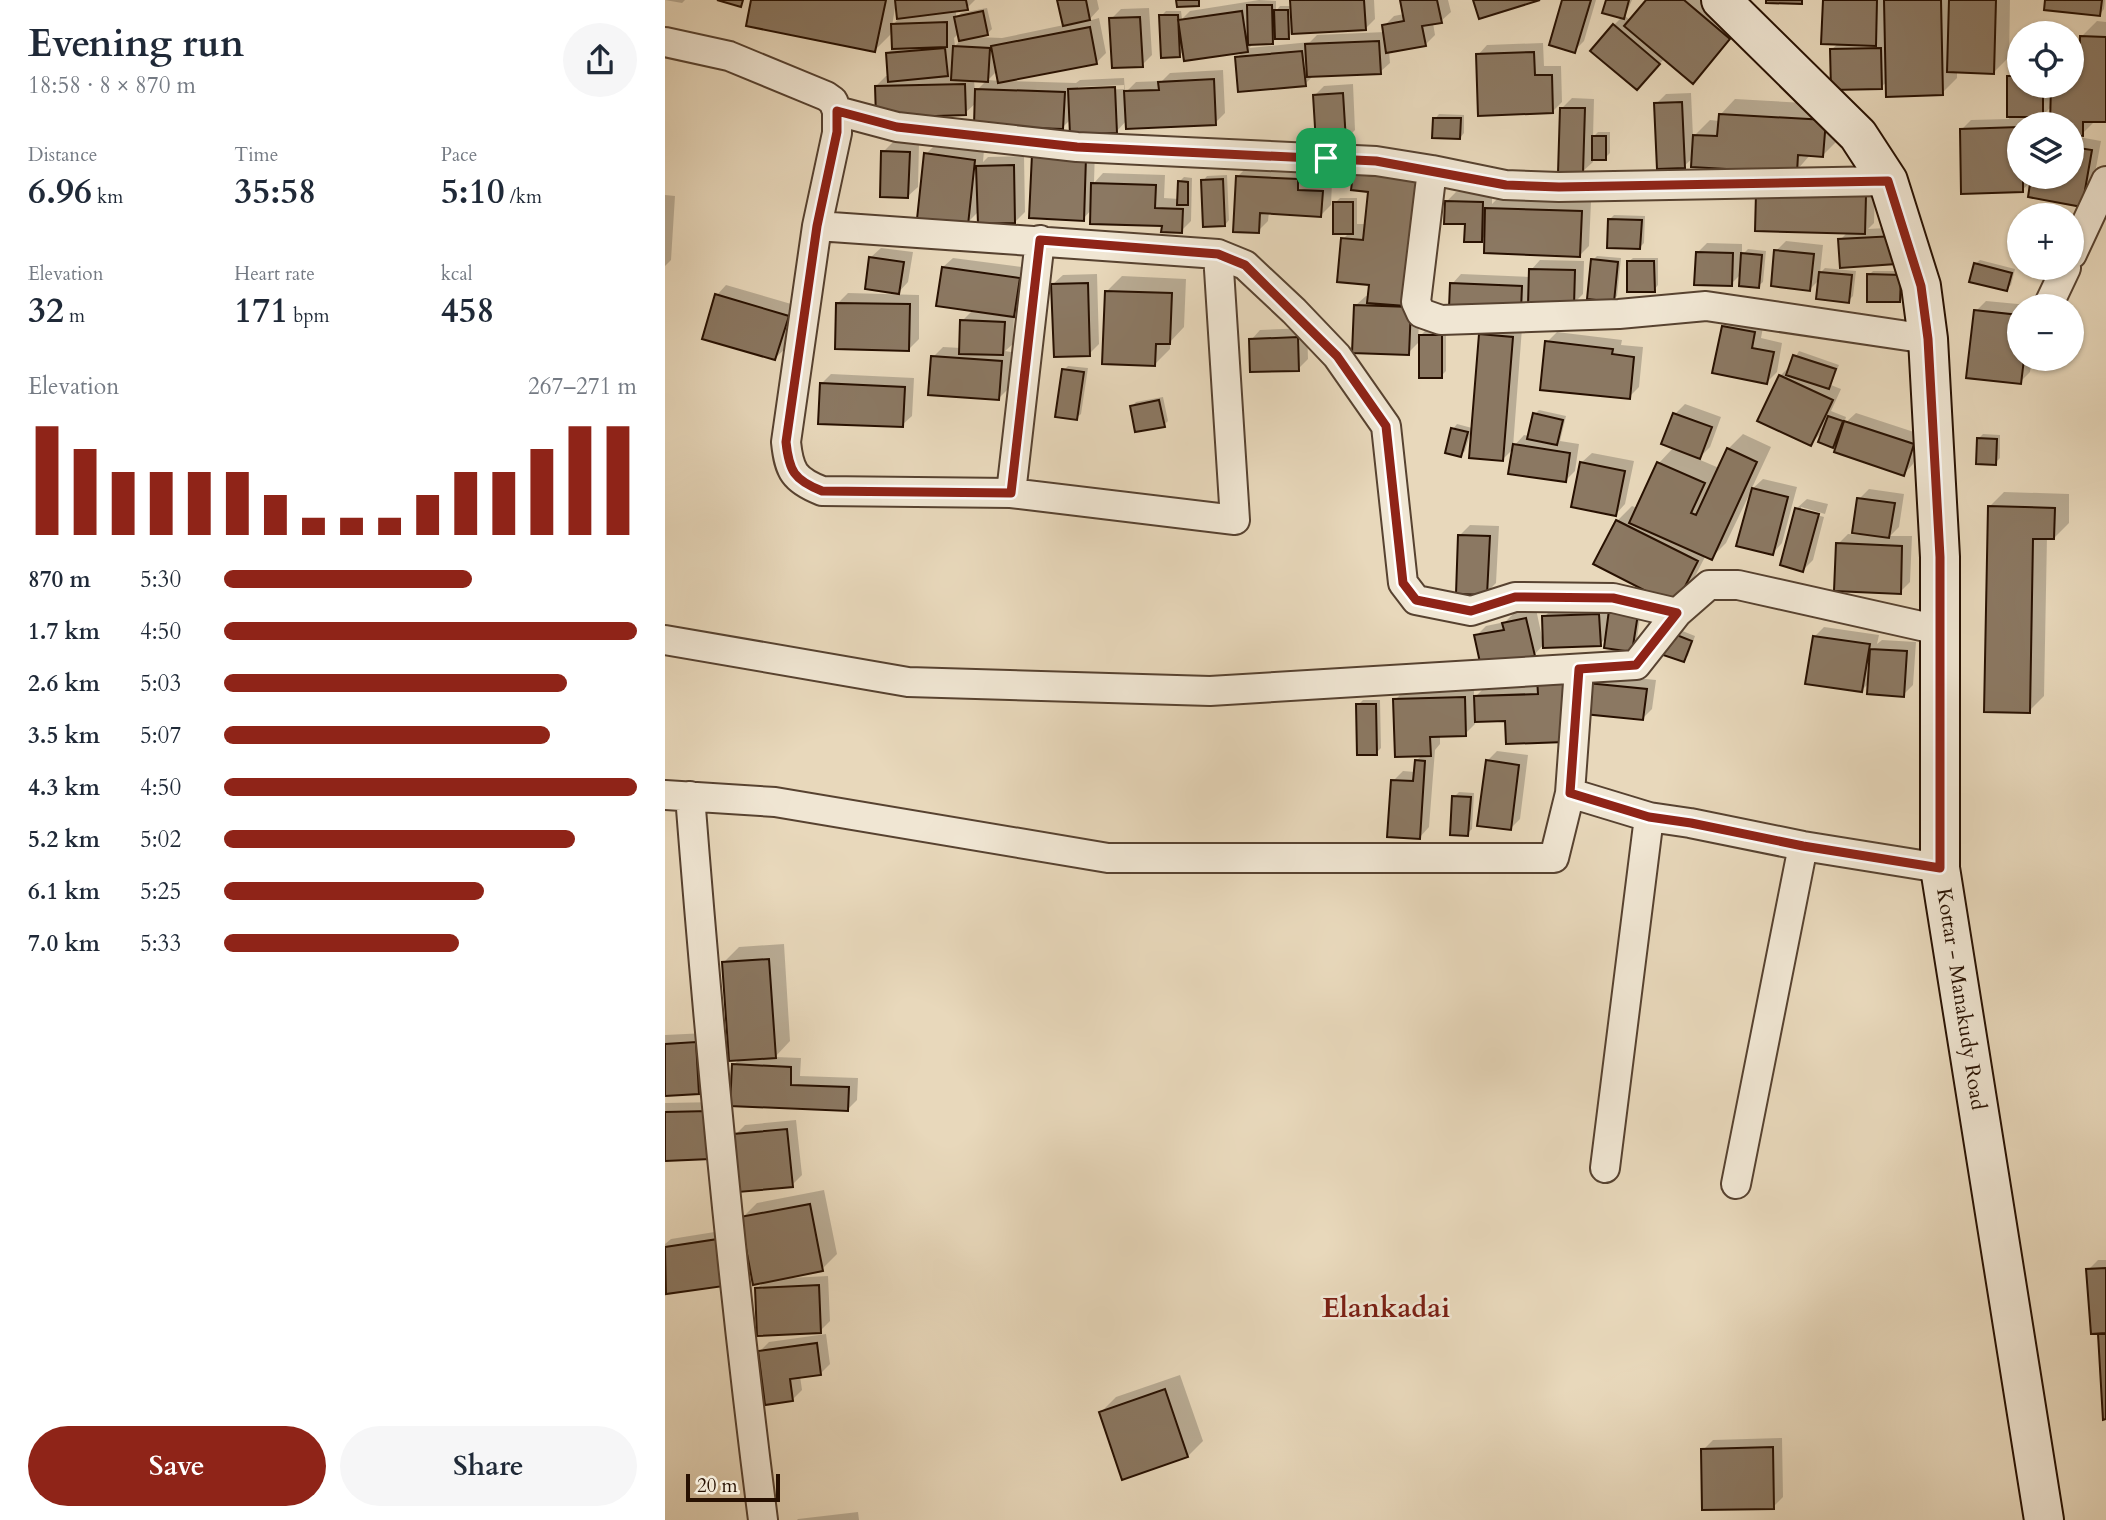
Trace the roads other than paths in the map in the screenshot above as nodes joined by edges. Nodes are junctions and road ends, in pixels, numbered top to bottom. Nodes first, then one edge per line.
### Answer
1 (1721, 0) edge
2 (665, 42) edge
3 (837, 111) junction
4 (1432, 170) junction
5 (1888, 181) junction
6 (2106, 181) edge
7 (817, 226) junction
8 (2084, 228) edge
9 (1040, 240) junction
10 (1218, 254) junction
11 (1928, 339) junction
12 (1011, 493) junction
13 (1677, 613) junction
14 (1939, 629) junction
15 (665, 639) edge
16 (1579, 669) junction
17 (1570, 793) junction
18 (677, 795) edge
19 (1649, 817) junction
20 (1803, 846) junction
21 (1940, 868) junction
22 (1605, 1168) dead end
23 (1736, 1184) dead end
24 (763, 1520) edge
25 (2044, 1520) edge

1 - 5 main road, Kottar - Manakudy Road
2 - 3 street
3 - 4 street
3 - 7 street
4 - 5 street
4 - 11 street
5 - 11 main road, Kottar - Manakudy Road
6 - 8 street
7 - 9 street
7 - 12 street
9 - 10 street
9 - 12 street
10 - 12 street
10 - 13 street
11 - 14 main road, Kottar - Manakudy Road
13 - 14 street
13 - 16 street
14 - 21 main road, Kottar - Manakudy Road
15 - 16 street
16 - 17 street
17 - 18 street
17 - 19 street
18 - 24 street
19 - 20 street
19 - 22 street
20 - 21 street
20 - 23 street
21 - 25 main road, Kottar - Manakudy Road

